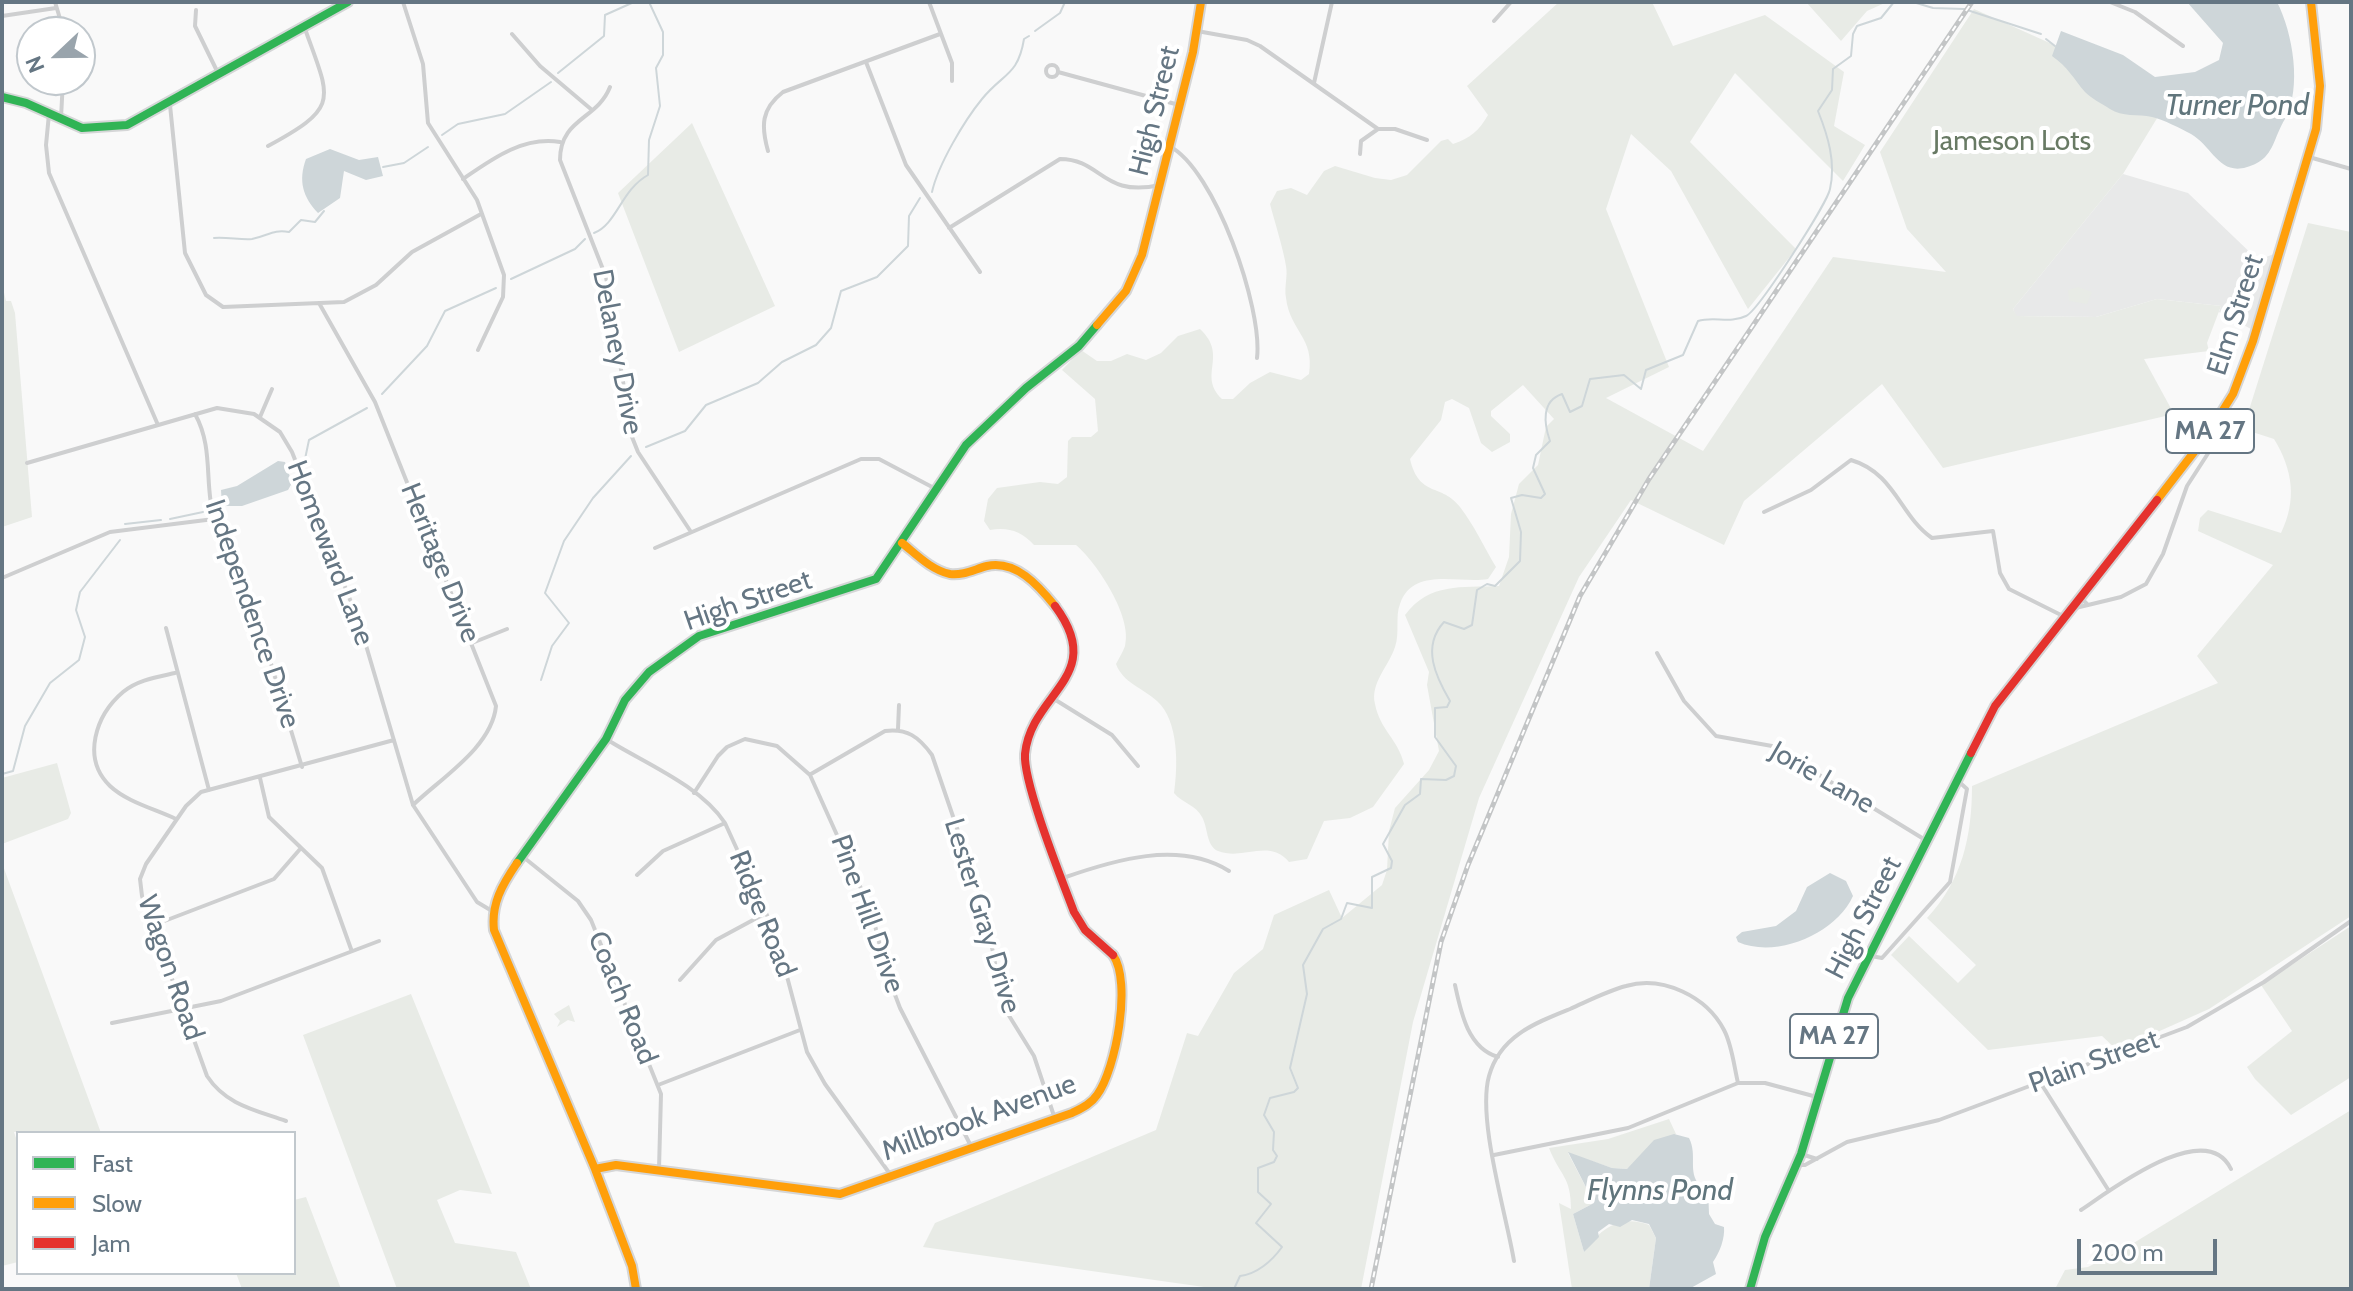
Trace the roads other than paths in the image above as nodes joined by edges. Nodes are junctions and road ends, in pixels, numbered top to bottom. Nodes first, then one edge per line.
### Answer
1 (348, 2) edge
2 (403, 2) edge
3 (929, 2) edge
4 (1201, 2) edge
5 (1332, 2) edge
6 (1511, 2) edge
7 (2110, 2) edge
8 (2311, 2) edge
9 (56, 5) edge
10 (196, 10) dead end
11 (2, 16) edge
12 (1494, 21) dead end
13 (304, 26) junction
14 (1197, 31) junction
15 (512, 34) dead end
16 (940, 34) junction
17 (2183, 46) dead end
18 (866, 62) junction
19 (217, 71) junction
20 (1058, 72) dead end
21 (952, 81) dead end
22 (1314, 83) junction
23 (610, 87) dead end
24 (62, 96) edge
25 (2, 97) edge
26 (170, 105) junction
27 (1179, 105) junction
28 (592, 110) junction
29 (49, 113) junction
30 (61, 118) junction
31 (1378, 129) junction
32 (1427, 140) dead end
33 (560, 142) junction
34 (268, 146) dead end
35 (1169, 146) junction
36 (768, 151) dead end
37 (1360, 154) dead end
38 (2309, 157) junction
39 (2351, 169) edge
40 (463, 179) junction
41 (1160, 185) junction
42 (481, 214) junction
43 (949, 228) junction
44 (980, 272) dead end
45 (319, 303) junction
46 (478, 350) dead end
47 (1257, 358) dead end
48 (272, 389) dead end
49 (195, 414) junction
50 (2222, 414) junction
51 (260, 417) junction
52 (158, 425) junction
53 (27, 463) dead end
54 (934, 488) junction
55 (1764, 512) dead end
56 (214, 519) junction
57 (691, 532) junction
58 (902, 543) junction
59 (655, 548) dead end
60 (2, 578) edge
61 (2079, 596) junction
62 (2088, 605) junction
63 (2065, 613) junction
64 (166, 628) dead end
65 (507, 629) dead end
66 (472, 643) junction
67 (1657, 653) dead end
68 (175, 673) junction
69 (1054, 699) junction
70 (899, 705) dead end
71 (898, 729) junction
72 (606, 739) junction
73 (394, 740) junction
74 (1138, 766) dead end
75 (302, 767) junction
76 (810, 775) junction
77 (260, 778) junction
78 (1957, 780) junction
79 (209, 790) junction
80 (694, 793) junction
81 (1949, 796) joint
82 (413, 805) junction
83 (176, 819) junction
84 (725, 823) junction
85 (1927, 841) junction
86 (301, 848) junction
87 (521, 856) junction
88 (1229, 871) dead end
89 (637, 875) dead end
90 (1063, 878) junction
91 (492, 911) junction
92 (766, 913) junction
93 (2351, 921) edge
94 (153, 925) junction
95 (379, 941) dead end
96 (351, 949) junction
97 (1868, 955) junction
98 (680, 980) dead end
99 (1455, 985) dead end
100 (184, 1010) junction
101 (112, 1023) dead end
102 (800, 1030) junction
103 (1498, 1057) junction
104 (2040, 1081) junction
105 (1738, 1083) junction
106 (658, 1085) junction
107 (1817, 1097) junction
108 (1055, 1119) junction
109 (286, 1121) dead end
110 (972, 1148) junction
111 (1801, 1154) junction
112 (1494, 1155) junction
113 (1817, 1159) junction
114 (1797, 1165) junction
115 (595, 1169) junction
116 (659, 1169) junction
117 (2231, 1169) dead end
118 (890, 1174) junction
119 (2109, 1191) junction
120 (2081, 1210) dead end
121 (1514, 1261) dead end
122 (636, 1289) edge
123 (1750, 1289) edge

1 - 13 street
2 - 40 street
3 - 16 street
4 - 14 street, High Street
5 - 22 street
6 - 12 street
7 - 17 street
8 - 38 street, Elm Street / MA 27
9 - 11 street
10 - 19 street
13 - 19 street
13 - 34 street
14 - 22 street
14 - 27 street, High Street
15 - 28 street
16 - 18 street
16 - 21 street
18 - 36 street
18 - 43 street
19 - 26 street
20 - 27 street
22 - 31 street
23 - 28 street
24 - 30 street
25 - 29 street
26 - 30 street
26 - 45 street
27 - 35 street, High Street
28 - 33 street
29 - 30 street
29 - 52 street
31 - 32 street
31 - 37 street
33 - 40 street
33 - 57 street, Delaney Drive
35 - 41 street, High Street
35 - 47 street
38 - 39 street
38 - 50 street, Elm Street / MA 27
40 - 42 street
41 - 43 street
41 - 54 street, High Street
42 - 45 street
42 - 46 street
43 - 44 street
45 - 66 street, Heritage Drive
48 - 51 street
49 - 51 street
49 - 52 street
49 - 56 street, Independence Drive
50 - 61 street, Elm Street / MA 27
50 - 62 street
51 - 73 street, Homeward Lane
52 - 53 street
54 - 57 street
54 - 58 street, High Street
55 - 63 street
56 - 60 street
56 - 75 street, Independence Drive
57 - 59 street
58 - 69 street, Millbrook Avenue
58 - 72 street, High Street
61 - 62 street
61 - 63 street, Elm Street / MA 27
62 - 63 street
63 - 78 street, Elm Street / MA 27
64 - 68 street
65 - 66 street
66 - 82 street, Heritage Drive
67 - 85 street, Jorie Lane
68 - 79 street
68 - 83 street
69 - 74 street
69 - 90 street, Millbrook Avenue
70 - 71 street
71 - 76 street
71 - 108 street, Lester Gray Drive
72 - 80 street, Ridge Road
72 - 87 street, High Street
73 - 75 street, Wagon Road
73 - 82 street, Homeward Lane
75 - 77 street, Wagon Road
76 - 80 street, Pine Hill Drive
76 - 110 street, Pine Hill Drive
77 - 79 street, Wagon Road
77 - 86 street
78 - 81 street, Elm Street / MA 27
78 - 97 street
79 - 83 street, Wagon Road
80 - 84 street, Ridge Road
81 - 85 street, High Street / MA 27
82 - 91 street, Homeward Lane
83 - 94 street, Wagon Road
84 - 89 street
84 - 92 street, Ridge Road
85 - 97 street, High Street / MA 27
86 - 94 street
86 - 96 street
87 - 91 street, High Street
87 - 106 street, Coach Road
88 - 90 street
90 - 108 street, Millbrook Avenue
91 - 115 street
92 - 98 street
92 - 102 street, Ridge Road
93 - 104 street, Plain Street
94 - 100 street, Wagon Road
95 - 96 street
96 - 100 street
97 - 107 street, High Street / MA 27
99 - 103 street
100 - 101 street
100 - 109 street, Wagon Road
102 - 106 street
102 - 118 street, Ridge Road
103 - 105 street
103 - 112 street
104 - 113 street, Plain Street
104 - 119 street
105 - 107 street
105 - 112 street
106 - 116 street, Coach Road
107 - 111 street, High Street / MA 27
108 - 110 street, Millbrook Avenue
110 - 118 street, Millbrook Avenue
111 - 113 street
111 - 114 street, High Street / MA 27
112 - 121 street
113 - 114 street, Plain Street
114 - 123 street, High Street / MA 27
115 - 116 street, Millbrook Avenue
115 - 122 street
116 - 118 street, Millbrook Avenue
117 - 119 street
119 - 120 street

